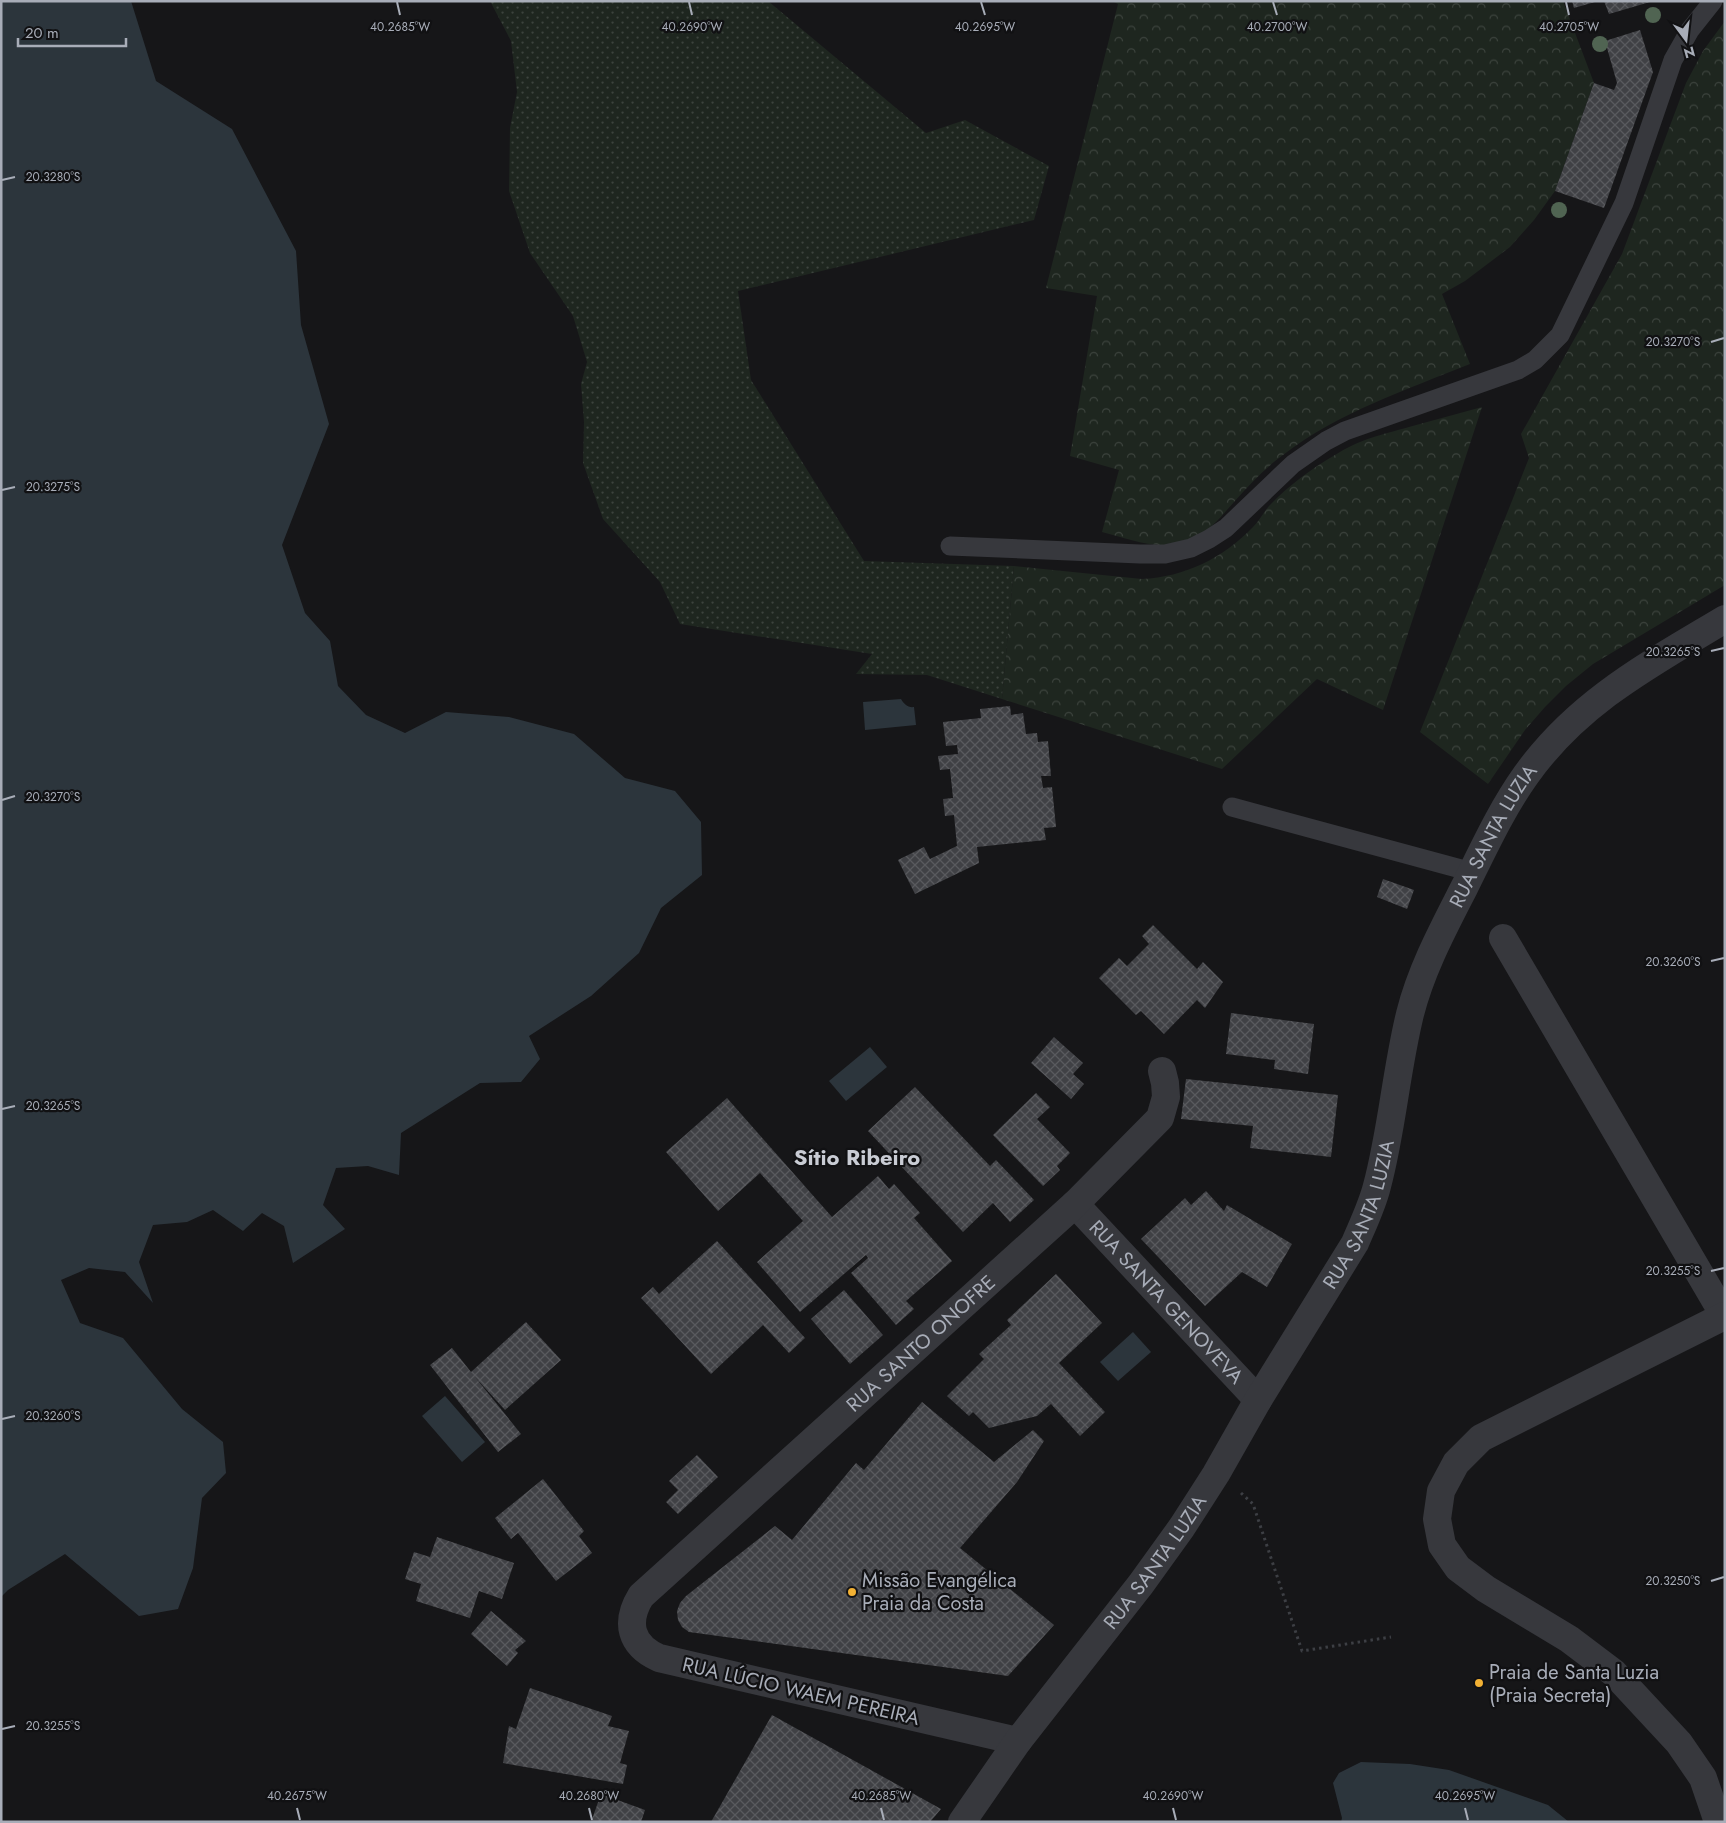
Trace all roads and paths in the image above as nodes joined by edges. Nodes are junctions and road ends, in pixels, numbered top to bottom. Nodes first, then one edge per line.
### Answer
1 (1713, 1) edge
2 (950, 546) dead end
3 (1725, 619) edge
4 (1232, 807) dead end
5 (1472, 872) junction
6 (1503, 938) dead end
7 (1162, 1071) dead end
8 (1075, 1204) junction
9 (1724, 1316) edge
10 (1258, 1400) junction
11 (1216, 1474) junction
12 (641, 1596) joint
13 (1391, 1637) dead end
14 (1018, 1741) junction
15 (962, 1822) edge
16 (1718, 1822) edge

1 - 2 lane
3 - 5 street, RUA SANTA LUZIA
4 - 5 lane
5 - 10 street, RUA SANTA LUZIA
6 - 9 street
7 - 8 street, RUA SANTO ONOFRE
8 - 10 street, RUA SANTA GENOVEVA
8 - 12 street, RUA SANTO ONOFRE
9 - 16 street
10 - 11 street, RUA SANTA LUZIA
11 - 13 path
11 - 14 street, RUA SANTA LUZIA
12 - 14 street, RUA LÚCIO WAEM PEREIRA
14 - 15 street, RUA SANTA LUZIA

